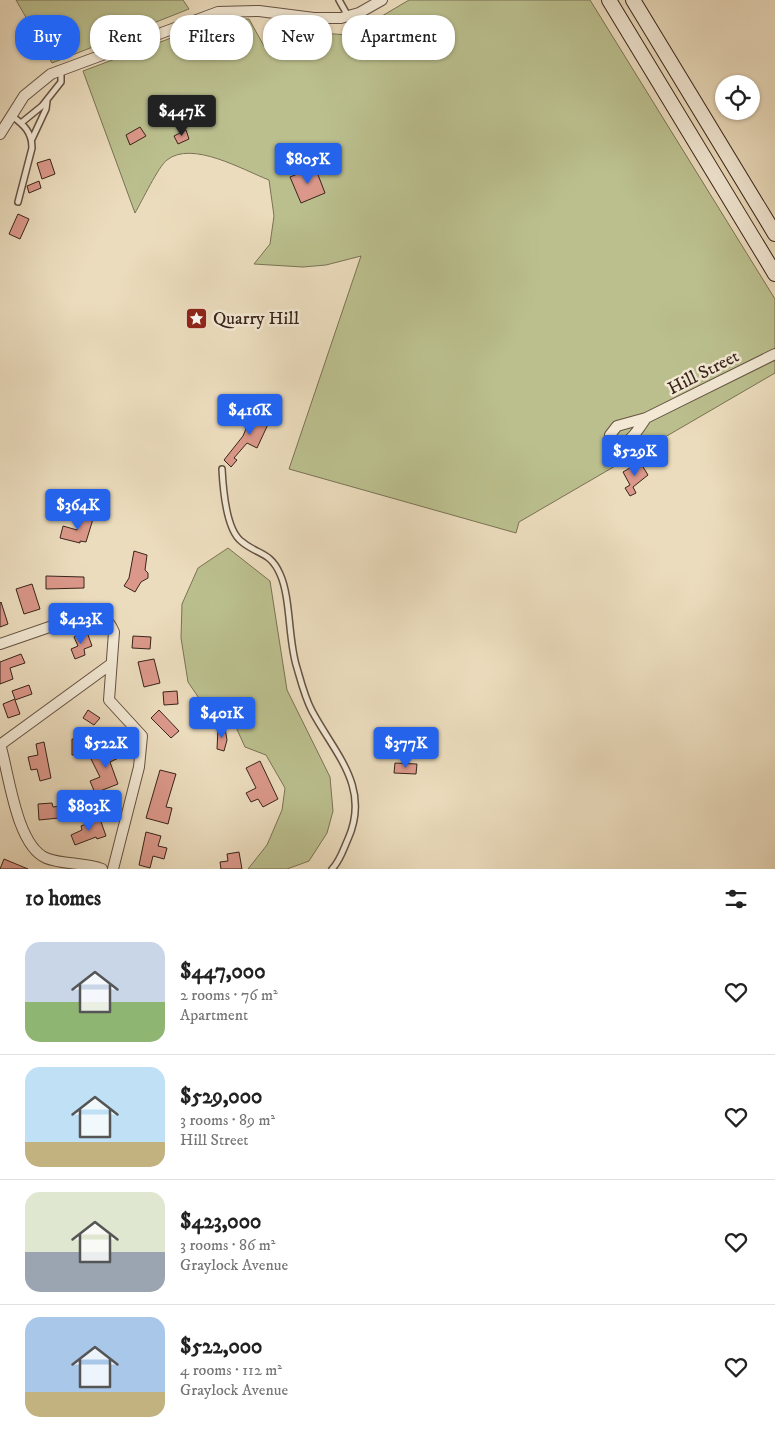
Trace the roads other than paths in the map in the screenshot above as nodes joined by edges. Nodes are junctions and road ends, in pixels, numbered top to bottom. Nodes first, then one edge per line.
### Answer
1 (339, 0) edge
2 (382, 0) edge
3 (609, 0) edge
4 (633, 0) edge
5 (347, 15) edge
6 (352, 15) edge
7 (342, 16) edge
8 (61, 70) junction
9 (47, 100) junction
10 (12, 115) junction
11 (21, 123) junction
12 (0, 134) edge
13 (32, 139) junction
14 (18, 202) dead end
15 (775, 234) edge
16 (775, 274) edge
17 (775, 354) edge
18 (646, 418) dead end
19 (222, 469) dead end
20 (0, 644) edge
21 (111, 664) junction
22 (0, 745) edge
23 (102, 869) edge
24 (113, 869) edge
25 (332, 869) edge

1 - 5 lane
2 - 6 street
3 - 16 main road
4 - 15 main road
7 - 8 street
8 - 9 lane
8 - 10 street
9 - 11 lane
9 - 13 lane
10 - 11 lane
10 - 12 street
11 - 13 lane
13 - 14 lane
17 - 18 street, Hill Street
19 - 25 lane
20 - 21 street
21 - 22 street
21 - 24 street
22 - 23 street

